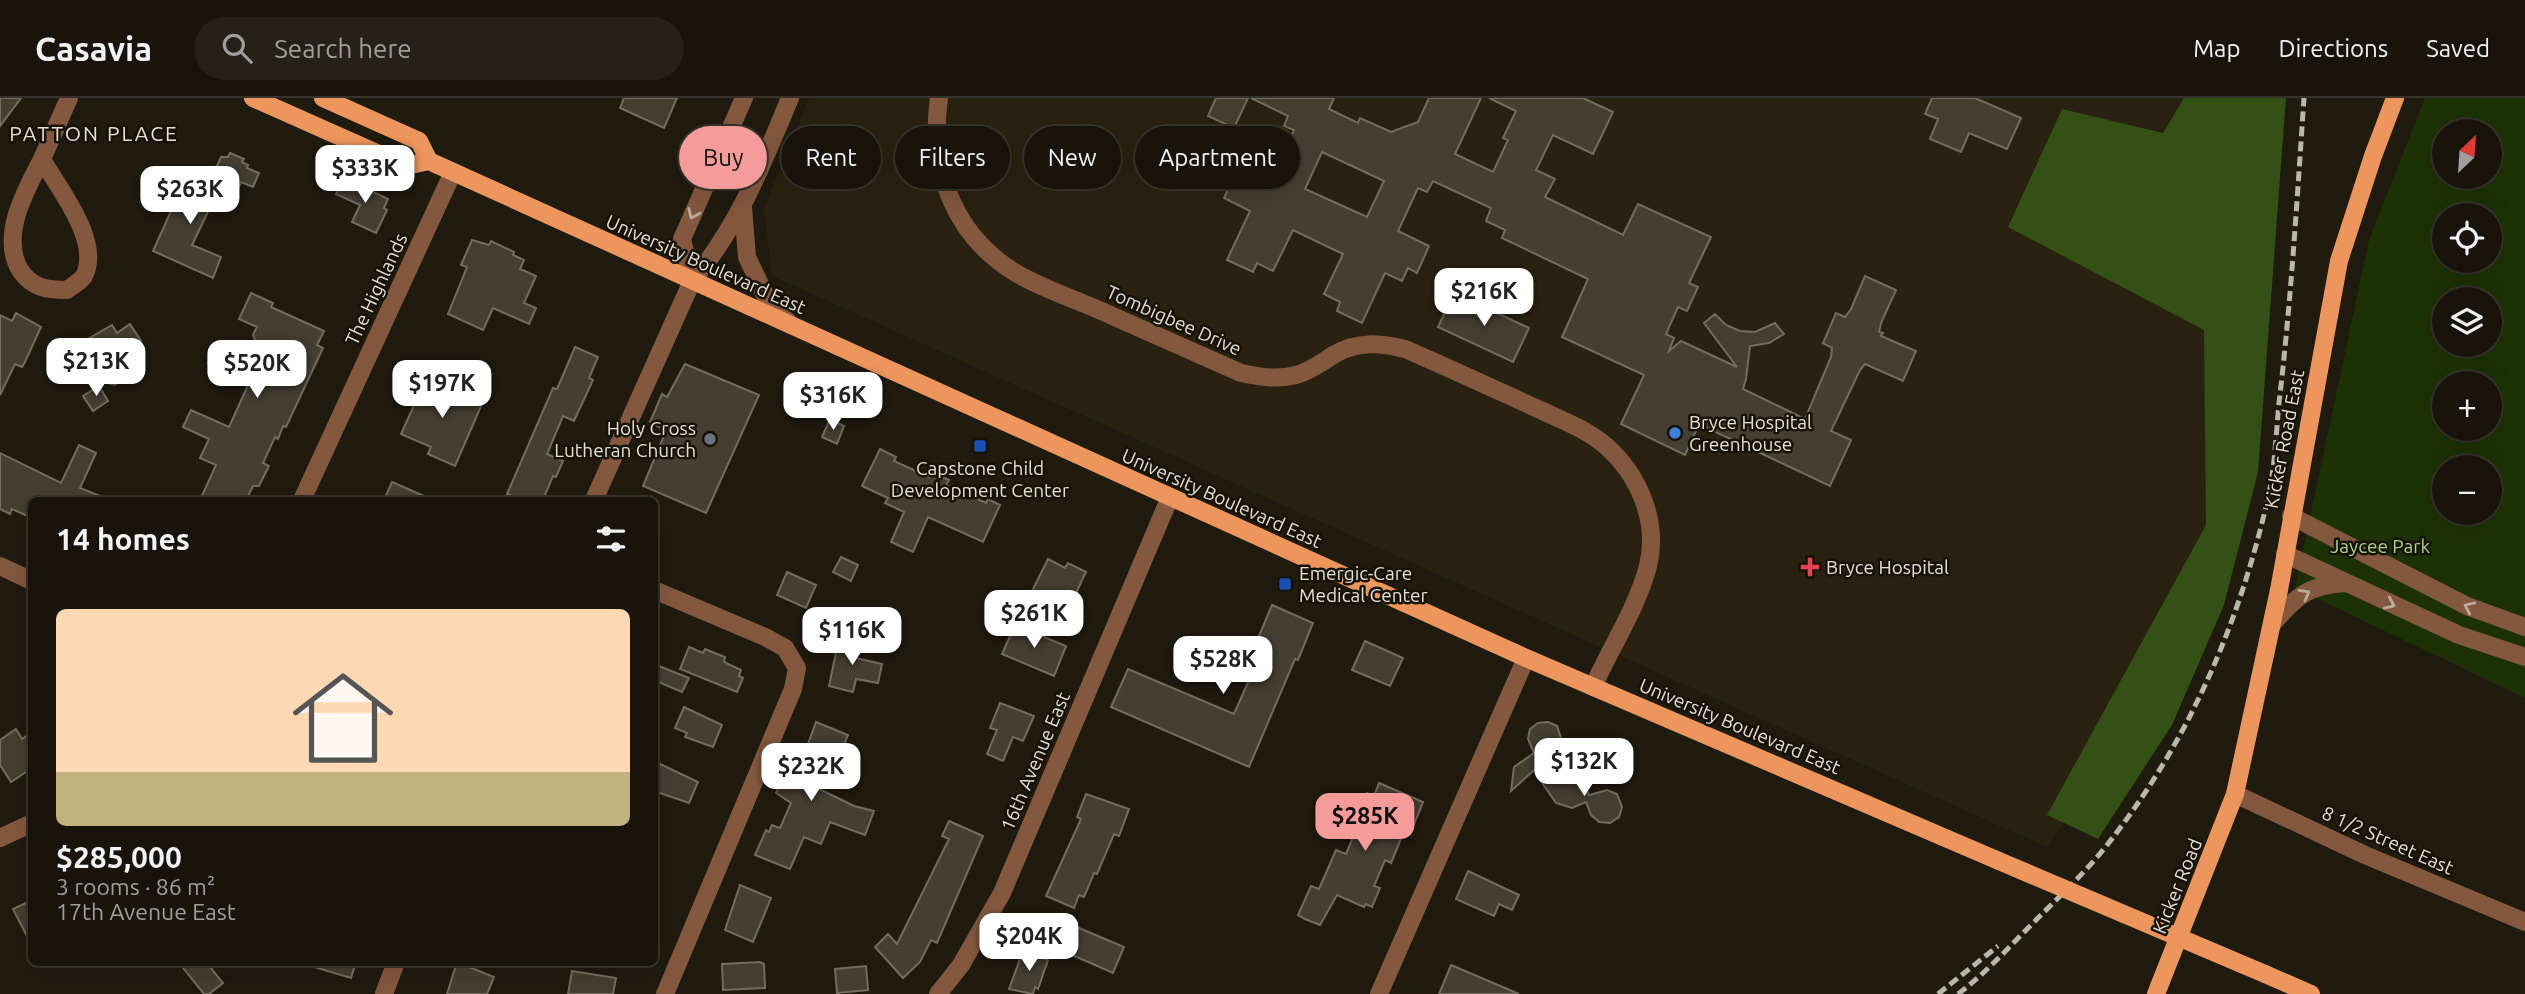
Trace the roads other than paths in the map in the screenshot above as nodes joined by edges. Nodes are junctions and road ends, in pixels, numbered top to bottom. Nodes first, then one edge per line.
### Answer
1 (69, 98) edge
2 (253, 98) edge
3 (323, 98) edge
4 (744, 98) edge
5 (790, 98) edge
6 (939, 98) edge
7 (2395, 98) edge
8 (353, 104) edge
9 (41, 159) junction
10 (429, 161) junction
11 (453, 172) junction
12 (743, 207) junction
13 (692, 281) junction
14 (791, 325) junction
15 (303, 497) edge
16 (595, 497) edge
17 (1170, 497) junction
18 (2291, 516) junction
19 (2285, 554) junction
20 (0, 566) edge
21 (28, 579) edge
22 (2346, 583) junction
23 (658, 592) edge
24 (2273, 623) junction
25 (2525, 627) edge
26 (2525, 657) edge
27 (1527, 658) junction
28 (1593, 687) junction
29 (2235, 793) junction
30 (28, 825) edge
31 (0, 838) edge
32 (2525, 922) edge
33 (394, 966) edge
34 (384, 994) edge
35 (665, 994) edge
36 (938, 994) edge
37 (1379, 994) edge
38 (2157, 994) edge
39 (2311, 994) edge

1 - 9 street
2 - 10 main road, University Boulevard East
3 - 8 main road, University Boulevard East
4 -> 13 street
5 - 12 street
6 - 28 street, Tombigbee Drive
7 - 18 main road, Kicker Road East
8 - 10 main road, University Boulevard East
9 - 9 street
10 - 11 main road, University Boulevard East
11 - 13 main road, University Boulevard East
11 - 15 street, The Highlands
12 - 13 street
12 - 14 street
13 - 14 main road, University Boulevard East
13 - 16 street
14 - 17 main road, University Boulevard East
17 - 27 main road, University Boulevard East
17 - 36 street, 16th Avenue East
18 - 19 main road, Kicker Road East
25 -> 18 street
19 - 22 street
19 - 24 main road, Kicker Road East
20 - 21 street
24 -> 22 street
22 -> 26 street
23 - 35 street
24 - 29 main road, Kicker Road East
27 - 28 main road, University Boulevard East
27 - 37 street
28 - 39 main road, University Boulevard East, bridge
29 - 32 street, 8 1/2 Street East
29 - 38 main road, Kicker Road
30 - 31 street
33 - 34 street

